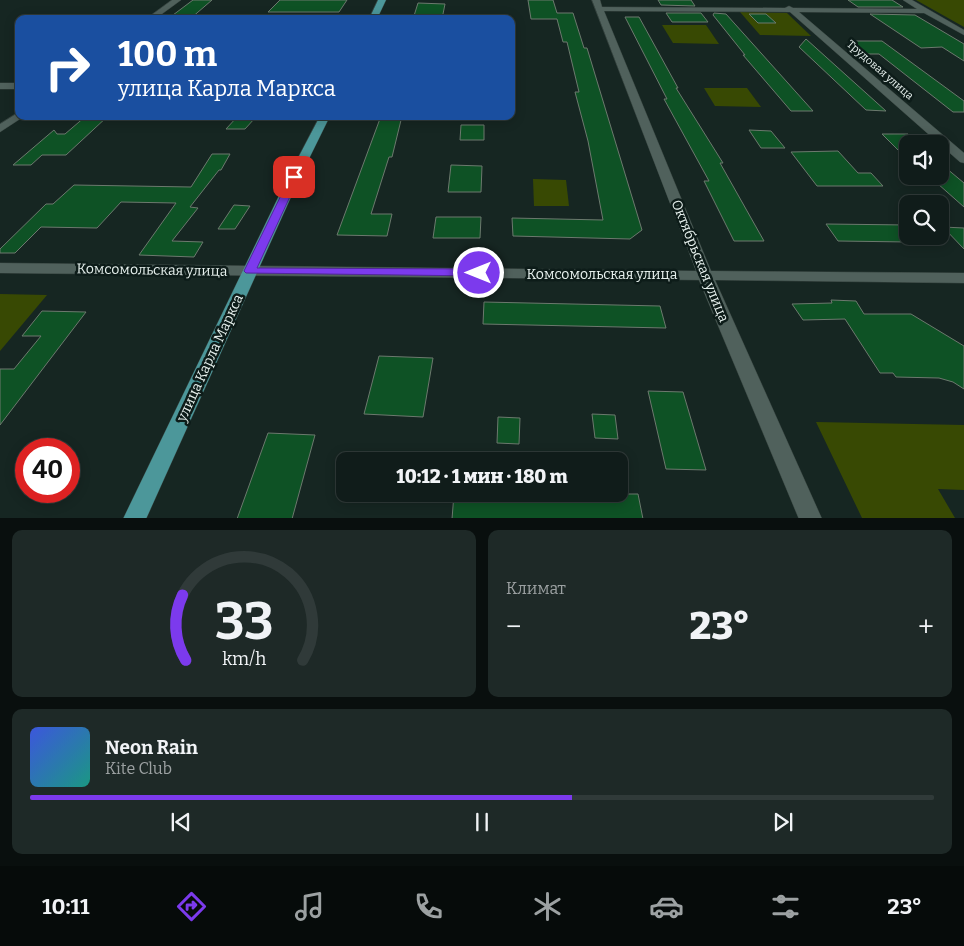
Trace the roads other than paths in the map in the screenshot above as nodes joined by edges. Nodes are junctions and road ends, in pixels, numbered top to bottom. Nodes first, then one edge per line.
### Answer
1 (177, 0) edge
2 (382, 0) edge
3 (779, 0) edge
4 (907, 0) edge
5 (597, 4) edge
6 (791, 10) junction
7 (926, 11) junction
8 (156, 15) edge
9 (375, 15) edge
10 (964, 33) edge
11 (0, 86) edge
12 (15, 86) edge
13 (15, 118) edge
14 (323, 120) edge
15 (0, 129) edge
16 (964, 159) edge
17 (0, 268) edge
18 (250, 271) junction
19 (705, 275) junction
20 (964, 278) edge
21 (134, 518) edge
22 (811, 518) edge

1 - 8 street
2 - 9 main road
3 - 6 street, Трудовая улица
4 - 7 street
5 - 6 street
5 - 19 street, Октябрьская улица
6 - 7 street
6 - 16 street, Трудовая улица
7 - 10 street
11 - 12 street
13 - 15 street
14 - 18 main road, улица Карла Маркса
17 - 18 street, Комсомольская улица
18 - 19 street, Комсомольская улица
18 - 21 main road, улица Карла Маркса
19 - 20 street, Комсомольская улица
19 - 22 street, Октябрьская улица

